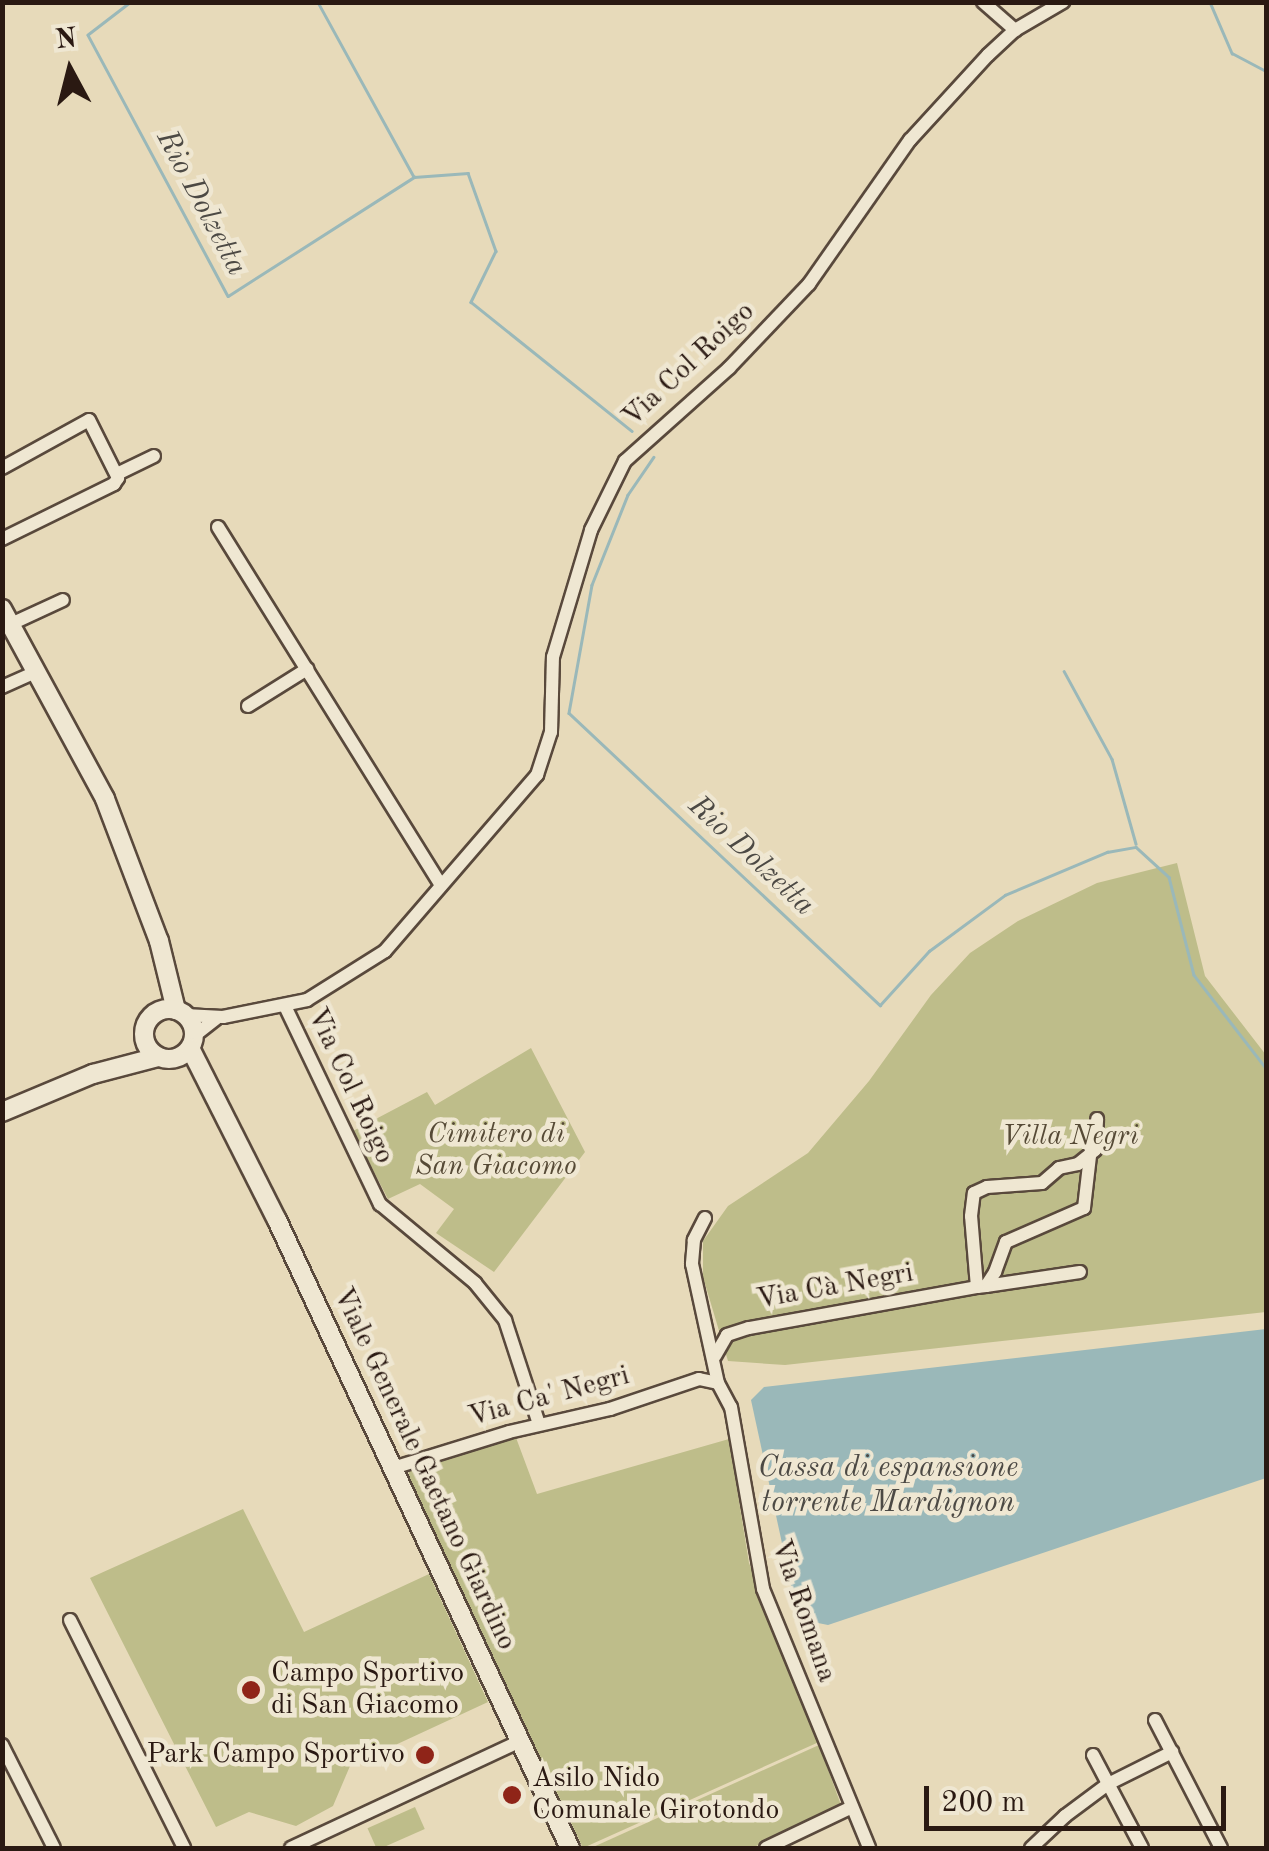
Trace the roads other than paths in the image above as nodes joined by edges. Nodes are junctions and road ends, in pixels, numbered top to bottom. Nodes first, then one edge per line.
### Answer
1 (983, 2) edge
2 (1064, 2) edge
3 (1016, 30) junction
4 (154, 456) dead end
5 (2, 468) edge
6 (117, 474) junction
7 (218, 526) dead end
8 (2, 539) edge
9 (63, 600) dead end
10 (7, 616) edge
11 (307, 668) junction
12 (38, 671) junction
13 (2, 686) edge
14 (248, 706) dead end
15 (441, 885) junction
16 (159, 942) junction
17 (284, 1006) junction
18 (180, 1013) junction
19 (154, 1014) junction
20 (219, 1017) junction
21 (144, 1032) junction
22 (192, 1042) junction
23 (164, 1058) junction
24 (93, 1074) junction
25 (2, 1112) edge
26 (226, 1114) junction
27 (1097, 1119) dead end
28 (1090, 1156) junction
29 (705, 1218) dead end
30 (1080, 1272) dead end
31 (981, 1286) junction
32 (716, 1356) junction
33 (718, 1382) junction
34 (539, 1424) junction
35 (393, 1468) junction
36 (70, 1620) dead end
37 (1155, 1720) dead end
38 (520, 1741) junction
39 (2, 1745) edge
40 (1172, 1752) junction
41 (1093, 1755) dead end
42 (1108, 1784) junction
43 (850, 1808) junction
44 (1049, 1842) edge
45 (54, 1848) edge
46 (184, 1848) edge
47 (291, 1848) edge
48 (570, 1848) edge
49 (766, 1848) edge
50 (869, 1848) edge
51 (1031, 1848) edge
52 (1142, 1848) edge
53 (1222, 1848) edge

1 - 3 street
2 - 3 street, Via Col Roigo
3 - 15 street, Via Col Roigo
4 - 6 street
5 - 6 street
6 - 8 street
7 - 11 street
9 - 10 street
10 - 12 main road
11 - 14 street
11 - 15 street
12 - 13 street
12 - 16 main road
15 - 17 street, Via Col Roigo
16 - 18 main road
16 - 19 main road
17 - 20 street, Via Col Roigo
17 - 34 street, Via Col Roigo
18 - 19 main road
18 - 20 street, Via Col Roigo
18 - 22 main road
19 - 21 main road
20 - 22 street, Via Col Roigo
21 - 23 main road
21 - 24 main road
22 - 23 main road
22 - 26 main road, Viale Generale Gaetano Giardino
23 - 24 main road
23 - 26 main road, Viale Generale Gaetano Giardino
24 - 25 main road
26 - 35 main road, Viale Generale Gaetano Giardino
27 - 28 street
28 - 31 street
28 - 31 street
29 - 32 street
30 - 31 street, Via Cà Negri
31 - 32 street, Via Cà Negri
32 - 33 street
33 - 34 street, Via Ca' Negri
33 - 43 street, Via Romana
34 - 35 street, Via Ca' Negri
35 - 38 main road, Viale Generale Gaetano Giardino
36 - 46 street
37 - 40 street
38 - 47 street
38 - 48 main road, Viale Generale Gaetano Giardino
39 - 45 street
40 - 42 street
40 - 53 street
41 - 42 street
42 - 44 street
42 - 52 street
43 - 49 street
43 - 50 street, Via Romana
44 - 51 street

